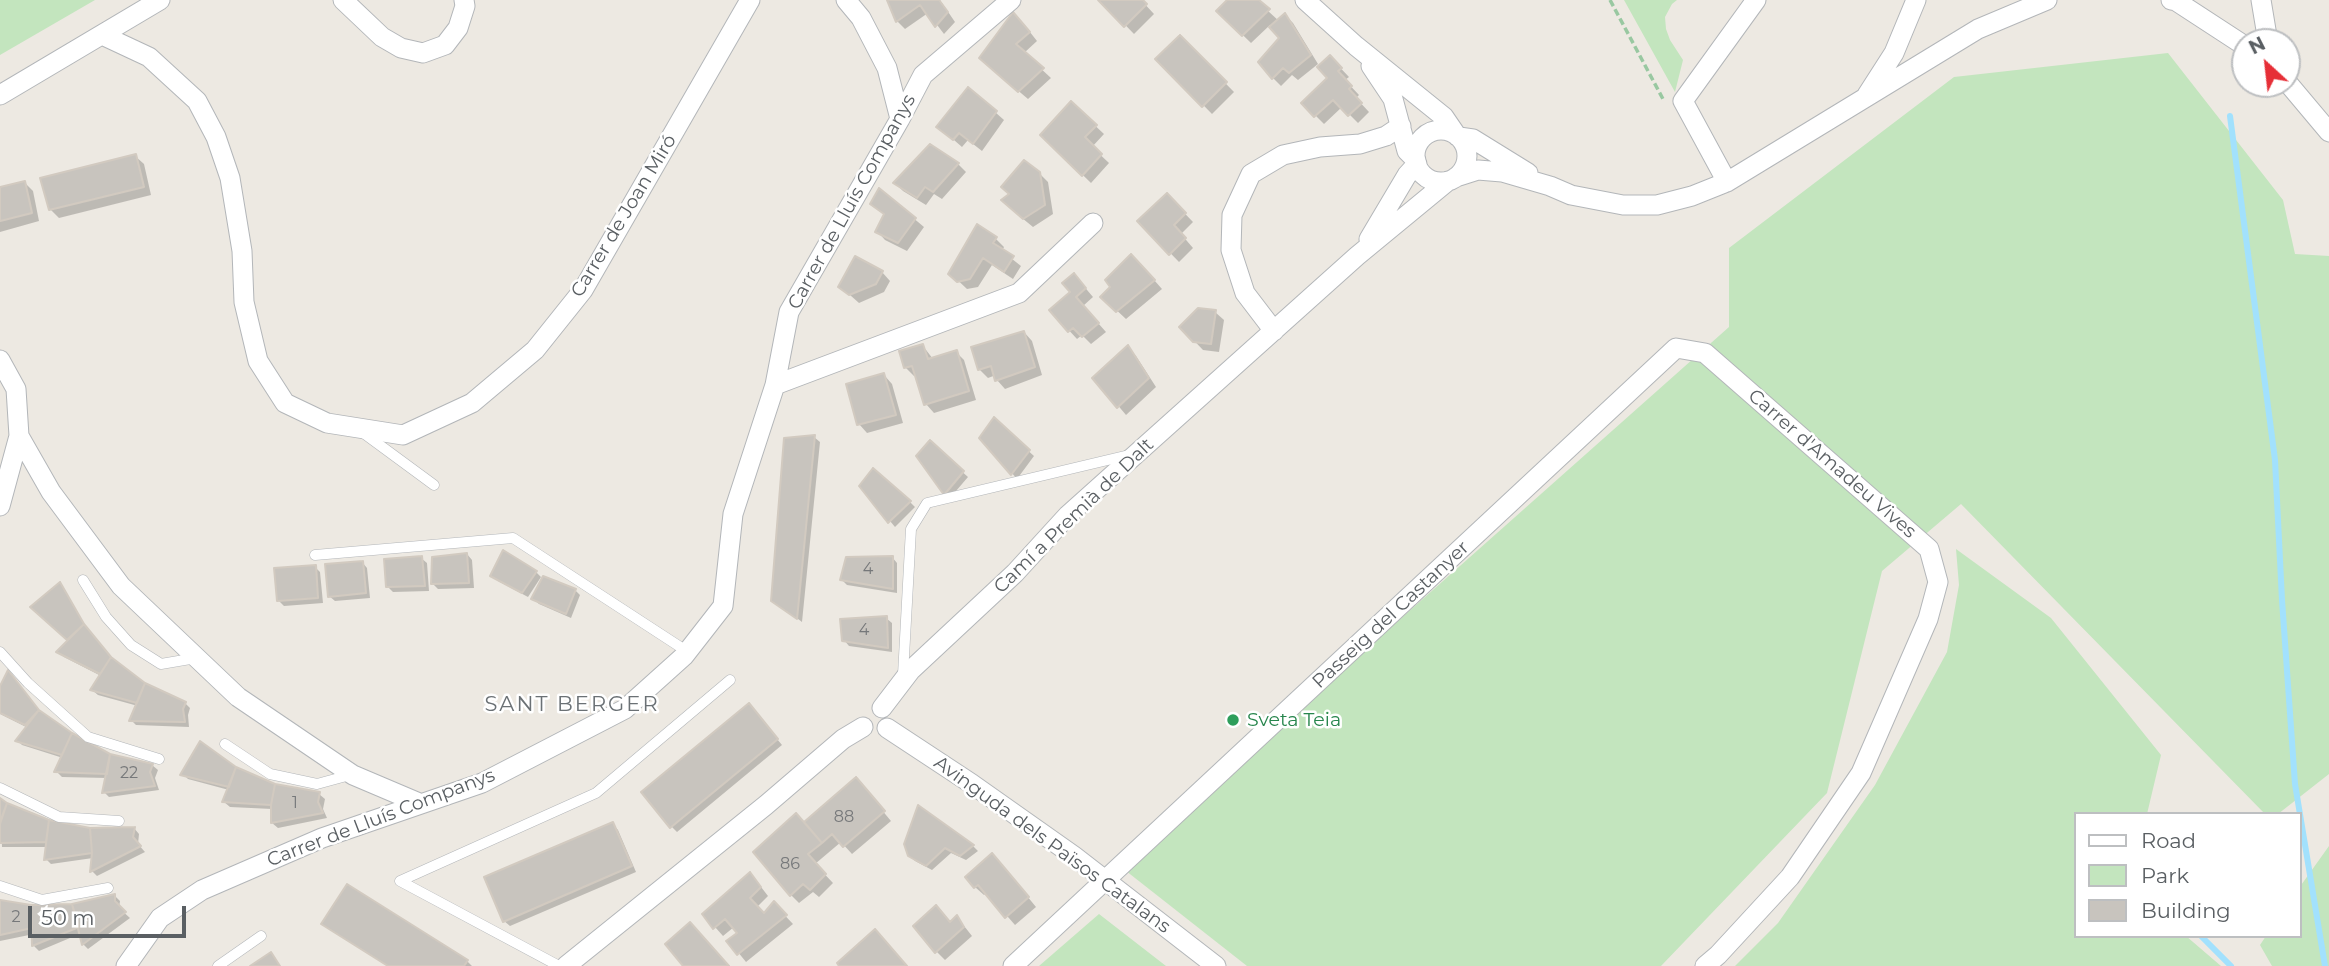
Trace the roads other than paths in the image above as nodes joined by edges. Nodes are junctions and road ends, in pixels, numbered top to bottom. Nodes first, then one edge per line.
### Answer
1 (160, 0) edge
2 (342, 0) edge
3 (464, 0) edge
4 (750, 0) edge
5 (846, 0) edge
6 (1011, 0) edge
7 (1305, 0) edge
8 (1756, 0) edge
9 (1916, 0) edge
10 (2047, 0) edge
11 (2171, 0) edge
12 (2262, 0) edge
13 (2266, 28) edge
14 (102, 35) junction
15 (2231, 37) edge
16 (1356, 46) junction
17 (0, 95) edge
18 (2300, 98) edge
19 (1863, 100) junction
20 (900, 119) junction
21 (1401, 126) junction
22 (2329, 132) edge
23 (1458, 136) junction
24 (1416, 162) junction
25 (1734, 178) junction
26 (1452, 179) junction
27 (1550, 186) junction
28 (1093, 223) dead end
29 (1357, 256) junction
30 (1274, 331) junction
31 (1676, 348) joint
32 (0, 360) edge
33 (775, 385) junction
34 (356, 428) junction
35 (19, 436) junction
36 (1138, 453) junction
37 (434, 485) dead end
38 (0, 506) edge
39 (316, 555) dead end
40 (83, 580) dead end
41 (0, 652) edge
42 (688, 652) junction
43 (196, 658) junction
44 (730, 680) dead end
45 (902, 682) junction
46 (882, 708) junction
47 (863, 727) junction
48 (887, 728) junction
49 (225, 744) dead end
50 (159, 758) dead end
51 (353, 775) junction
52 (0, 788) edge
53 (419, 803) junction
54 (118, 821) dead end
55 (1106, 881) junction
56 (0, 886) edge
57 (108, 888) dead end
58 (261, 936) dead end
59 (126, 966) edge
60 (218, 966) edge
61 (559, 966) edge
62 (566, 966) edge
63 (1013, 966) edge
64 (1216, 966) edge
65 (1705, 966) edge

1 - 14 street
2 - 3 street
4 - 34 street, Carrer de Joan Miró
5 - 20 street
6 - 20 street, Carrer de Lluís Companys
7 - 16 street
8 - 25 street
9 - 19 street
10 - 19 street, Camí a Premià de Dalt
11 - 15 street
12 - 13 street
14 - 17 street
14 - 34 street, Carrer de Joan Miró
16 - 21 street
16 - 23 street
18 - 22 street
19 - 25 street, Camí a Premià de Dalt
20 - 33 street, Carrer de Lluís Companys
21 - 24 street
21 - 30 street
23 - 24 street
23 - 26 street
23 - 27 street, Camí a Premià de Dalt
24 - 26 street
24 - 29 street, Camí a Premià de Dalt
25 - 27 street, Camí a Premià de Dalt
26 - 27 street, Camí a Premià de Dalt
26 - 29 street, Camí a Premià de Dalt
28 - 33 street
29 - 30 street, Camí a Premià de Dalt
30 - 36 street, Camí a Premià de Dalt
31 - 55 street, Passeig del Castanyer
31 - 65 street, Carrer d'Amadeu Vives
32 - 35 street
33 - 42 street, Carrer de Lluís Companys
34 - 37 lane
35 - 38 street
35 - 43 street
36 - 45 street, Camí a Premià de Dalt
36 - 45 lane
39 - 42 lane
40 - 43 lane
41 - 50 lane
42 - 53 street, Carrer de Lluís Companys
43 - 51 street
44 - 61 lane
45 - 46 street, Camí a Premià de Dalt
46 - 47 street
46 - 48 street
47 - 48 street
47 - 62 street
48 - 55 street, Avinguda dels Països Catalans
49 - 51 lane
51 - 53 street
52 - 54 lane
53 - 59 street, Carrer de Lluís Companys
55 - 63 street, Passeig del Castanyer
55 - 64 street, Avinguda dels Països Catalans
56 - 57 lane
58 - 60 lane

